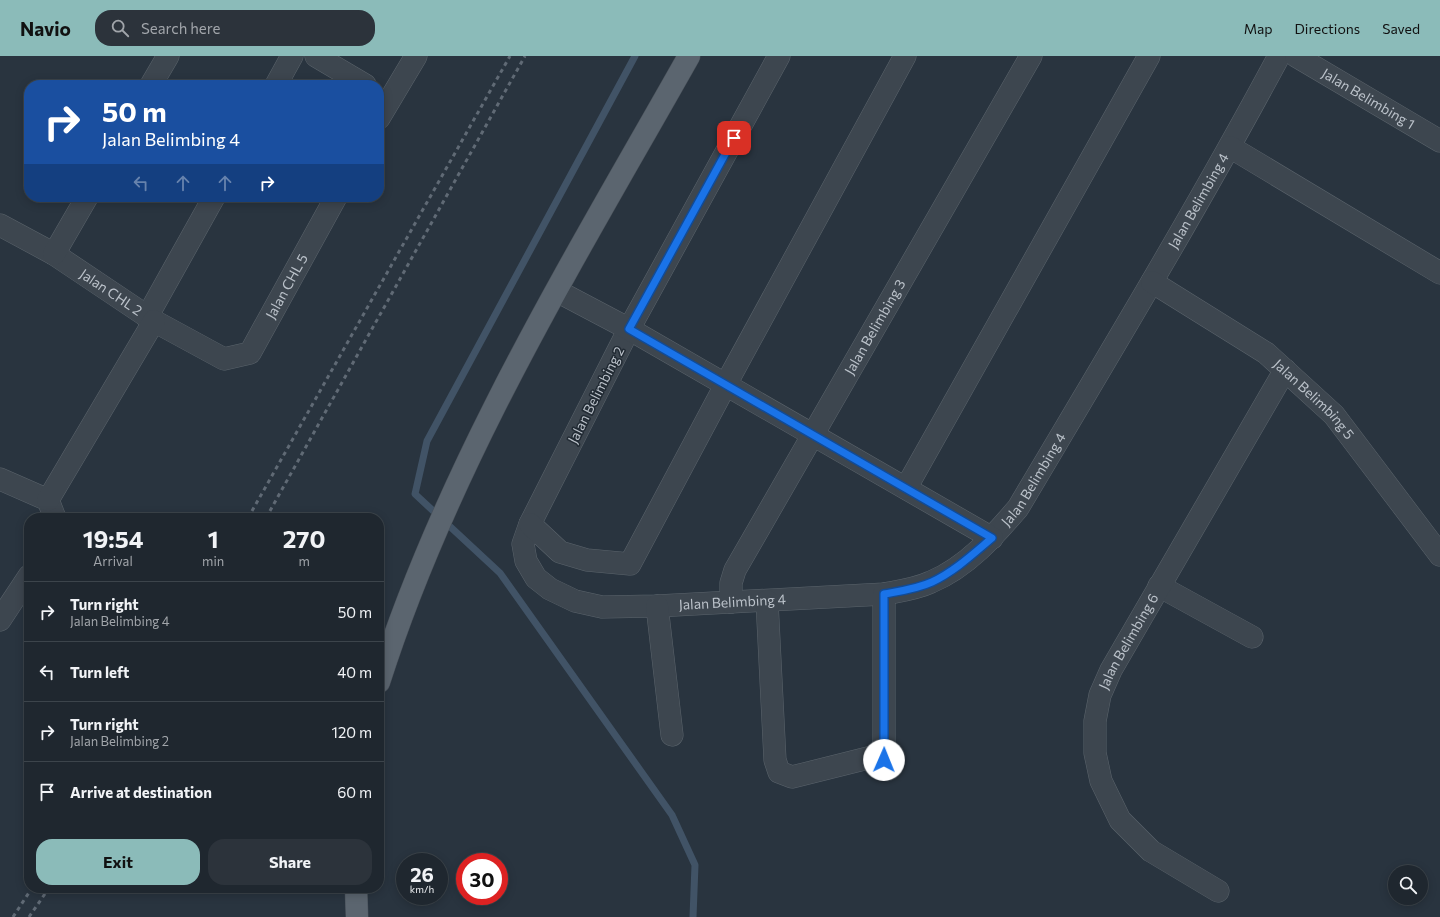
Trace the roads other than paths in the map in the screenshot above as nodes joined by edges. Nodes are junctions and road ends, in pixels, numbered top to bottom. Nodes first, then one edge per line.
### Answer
1 (168, 56) edge
2 (292, 56) edge
3 (316, 56) edge
4 (416, 56) edge
5 (689, 56) edge
6 (779, 56) edge
7 (906, 56) edge
8 (1031, 56) edge
9 (1149, 56) edge
10 (1279, 56) edge
11 (1296, 56) edge
12 (154, 80) edge
13 (279, 80) edge
14 (357, 80) edge
15 (384, 96) edge
16 (1440, 141) edge
17 (1230, 147) junction
18 (84, 202) edge
19 (211, 202) edge
20 (333, 202) edge
21 (0, 225) edge
22 (54, 254) junction
23 (1440, 273) edge
24 (1152, 282) junction
25 (557, 290) junction
26 (151, 319) junction
27 (629, 329) junction
28 (224, 359) joint
29 (1285, 370) junction
30 (726, 384) junction
31 (814, 435) junction
32 (0, 479) edge
33 (906, 488) junction
34 (51, 509) edge
35 (530, 524) junction
36 (992, 538) junction
37 (1440, 555) edge
38 (24, 584) edge
39 (1159, 586) junction
40 (884, 594) junction
41 (767, 601) junction
42 (731, 602) junction
43 (656, 606) junction
44 (0, 620) edge
45 (1252, 637) dead end
46 (384, 667) edge
47 (672, 735) dead end
48 (1218, 891) dead end
49 (356, 893) edge
50 (357, 917) edge

1 - 12 street
2 - 13 street
3 - 14 street
4 - 15 street
5 - 25 main road
6 - 27 street, Jalan Belimbing 2
7 - 30 street
8 - 31 street, Jalan Belimbing 3
9 - 33 street
10 - 17 street, Jalan Belimbing 4
11 - 16 street, Jalan Belimbing 1
17 - 23 street
17 - 24 street, Jalan Belimbing 4
18 - 22 street
19 - 26 street
20 - 28 street, Jalan CHL 5
21 - 22 street, Jalan CHL 2
22 - 26 street, Jalan CHL 2
24 - 29 street, Jalan Belimbing 5
24 - 36 street, Jalan Belimbing 4
25 - 27 street
25 - 46 main road
26 - 28 street, Jalan CHL 2
26 - 34 street
27 - 30 street
27 - 35 street, Jalan Belimbing 2
29 - 37 street, Jalan Belimbing 5
29 - 39 street, Jalan Belimbing 6
30 - 31 street
30 - 35 street
31 - 33 street
31 - 42 street, Jalan Belimbing 3
32 - 34 street
33 - 36 street
35 - 43 street, Jalan Belimbing 4
36 - 40 street, Jalan Belimbing 4
38 - 44 street
39 - 45 street
39 - 48 street, Jalan Belimbing 6
40 - 41 street, Jalan Belimbing 4
40 - 41 street
41 - 42 street, Jalan Belimbing 4
42 - 43 street, Jalan Belimbing 4
43 - 47 street
49 - 50 main road

